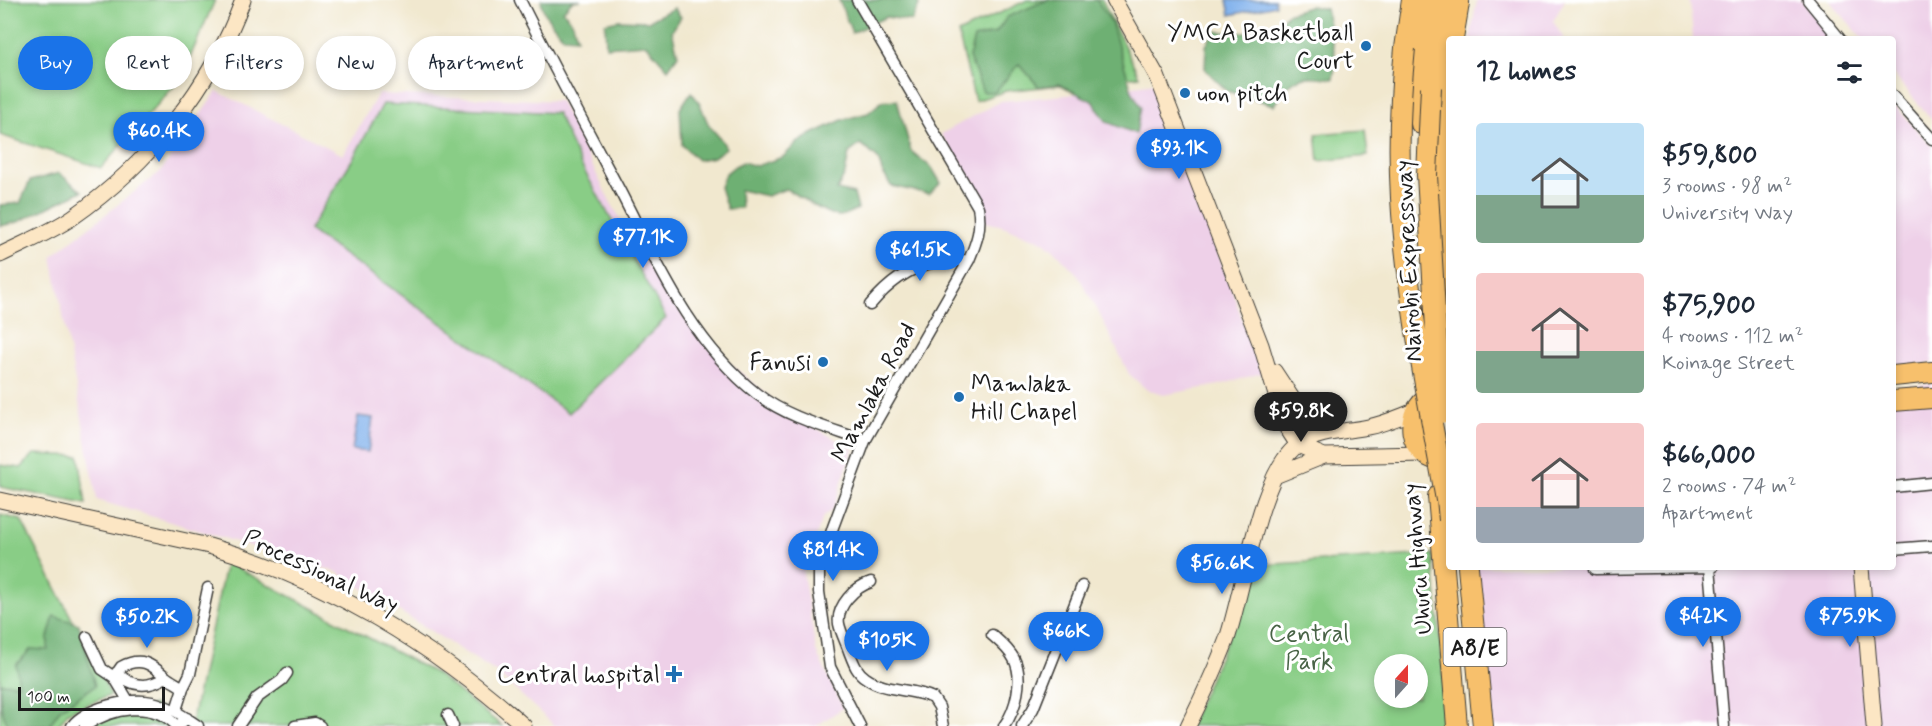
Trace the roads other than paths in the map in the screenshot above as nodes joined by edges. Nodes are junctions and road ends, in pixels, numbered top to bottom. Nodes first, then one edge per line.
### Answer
1 (243, 0) edge
2 (520, 0) edge
3 (857, 0) edge
4 (1114, 0) edge
5 (1412, 0) edge
6 (1428, 0) edge
7 (1446, 0) edge
8 (1459, 0) edge
9 (1472, 0) edge
10 (1808, 0) edge
11 (1453, 36) edge
12 (1467, 36) edge
13 (1838, 36) edge
14 (1446, 93) edge
15 (1896, 99) edge
16 (1932, 139) edge
17 (0, 255) edge
18 (969, 260) junction
19 (1446, 302) edge
20 (870, 304) dead end
21 (1263, 353) junction
22 (1932, 372) edge
23 (1896, 376) edge
24 (1446, 391) edge
25 (1932, 398) edge
26 (1896, 401) edge
27 (1418, 406) junction
28 (1285, 425) junction
29 (1324, 432) junction
30 (865, 441) junction
31 (1298, 445) junction
32 (1324, 456) junction
33 (1436, 458) edge
34 (1283, 459) junction
35 (1275, 476) junction
36 (1932, 483) edge
37 (1896, 487) edge
38 (0, 500) edge
39 (1446, 500) joint
40 (1932, 546) edge
41 (1896, 549) edge
42 (1455, 570) edge
43 (1468, 570) edge
44 (1481, 570) edge
45 (1712, 570) edge
46 (1861, 570) edge
47 (871, 582) dead end
48 (1082, 586) dead end
49 (208, 588) dead end
50 (992, 635) dead end
51 (87, 637) dead end
52 (287, 673) dead end
53 (116, 675) junction
54 (166, 677) junction
55 (183, 688) junction
56 (129, 702) junction
57 (176, 710) junction
58 (448, 715) dead end
59 (187, 718) junction
60 (72, 726) edge
61 (86, 726) edge
62 (198, 726) edge
63 (238, 726) edge
64 (295, 726) edge
65 (320, 726) edge
66 (453, 726) edge
67 (524, 726) edge
68 (860, 726) edge
69 (943, 726) edge
70 (1004, 726) edge
71 (1022, 726) edge
72 (1188, 726) edge
73 (1457, 726) edge
74 (1469, 726) edge
75 (1484, 726) edge
76 (1496, 726) edge
77 (1724, 726) edge
78 (1874, 726) edge

1 - 17 street
2 - 30 street
3 - 18 street, Mamlaka Road
4 - 21 street
5 - 39 highway, bridge
6 - 27 highway
7 - 39 highway, Nairobi Expressway, bridge
8 - 11 highway
9 - 12 highway
10 - 13 street
14 - 19 highway, Nairobi Expressway
15 - 16 street
18 - 20 street
18 - 30 street, Mamlaka Road
21 - 28 street
21 - 29 street
22 - 23 highway
24 - 27 highway
25 - 26 highway
27 - 29 street
27 - 33 highway
28 - 31 street
28 - 34 street
29 - 31 street
30 - 68 street, Mamlaka Road
31 - 32 street
31 - 34 street
32 - 33 street
32 - 35 street
33 - 73 highway, Uhuru Highway
34 - 35 street
35 - 72 street
36 - 37 street
38 - 67 street, Processional Way
40 - 41 street
42 - 74 highway, A8/E
43 - 75 highway, A8/E
44 - 76 highway
45 - 77 street
46 - 78 street
47 - 69 street
48 - 71 street
49 - 55 street
50 - 70 street
51 - 53 street
52 - 63 street
53 - 54 street
53 - 54 street
53 - 56 street
54 - 55 street
55 - 57 street
56 - 57 street
56 - 60 street
57 - 59 street
58 - 66 street
59 - 61 street
59 - 62 street
64 - 65 street

